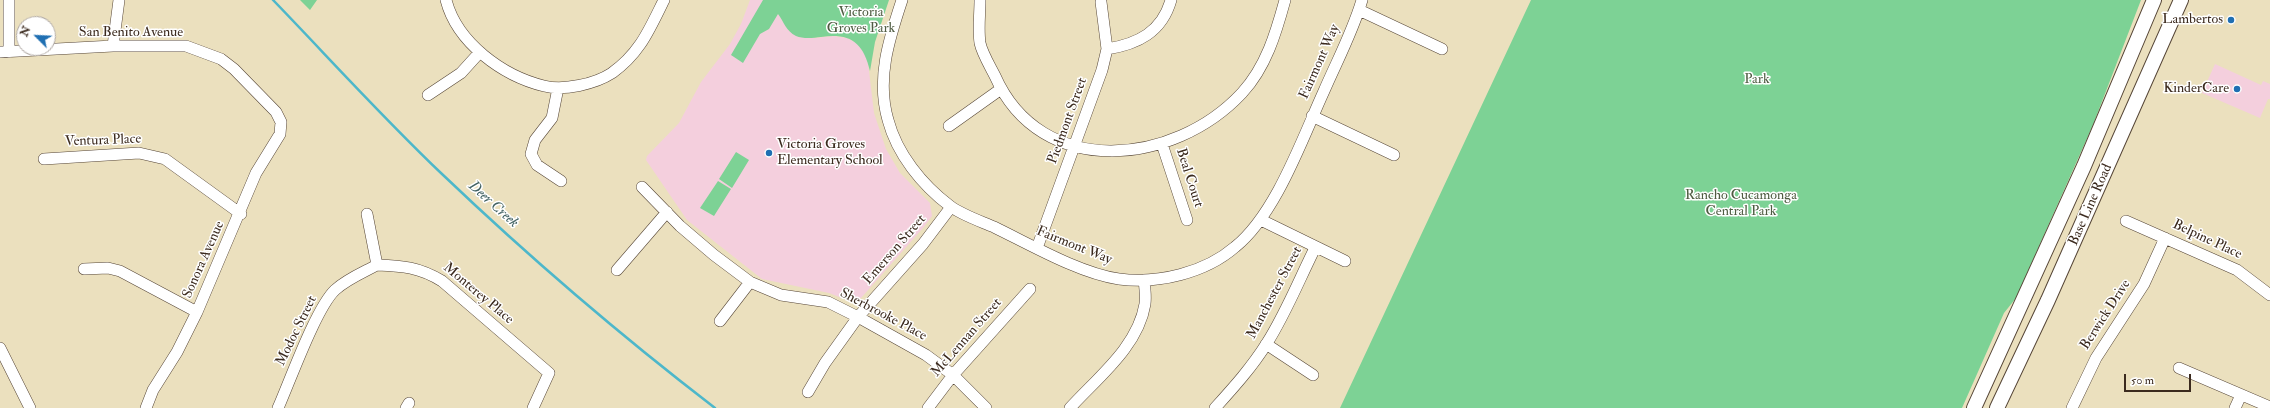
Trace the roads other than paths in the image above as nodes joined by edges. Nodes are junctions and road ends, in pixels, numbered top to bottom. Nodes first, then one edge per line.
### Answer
1 (9, 0) edge
2 (119, 0) edge
3 (446, 0) edge
4 (664, 0) edge
5 (902, 0) edge
6 (980, 0) edge
7 (1171, 0) edge
8 (1285, 0) edge
9 (2154, 0) edge
10 (2180, 0) edge
11 (1101, 2) dead end
12 (1361, 5) edge
13 (113, 46) junction
14 (1107, 49) junction
15 (1442, 49) dead end
16 (4, 52) edge
17 (480, 52) junction
18 (558, 88) junction
19 (1001, 89) junction
20 (428, 95) dead end
21 (1312, 116) junction
22 (282, 122) joint
23 (949, 126) dead end
24 (1162, 144) junction
25 (1075, 146) junction
26 (1394, 155) dead end
27 (44, 159) dead end
28 (561, 181) dead end
29 (642, 187) dead end
30 (951, 207) junction
31 (667, 212) junction
32 (241, 214) junction
33 (367, 214) dead end
34 (1187, 220) dead end
35 (1261, 220) junction
36 (2126, 221) dead end
37 (2165, 238) junction
38 (1037, 248) junction
39 (1315, 248) junction
40 (1345, 261) dead end
41 (377, 265) junction
42 (84, 269) dead end
43 (618, 270) dead end
44 (1144, 280) junction
45 (750, 282) junction
46 (1030, 289) dead end
47 (2270, 295) edge
48 (197, 312) junction
49 (858, 316) junction
50 (720, 321) dead end
51 (1266, 344) junction
52 (0, 348) edge
53 (2179, 368) dead end
54 (953, 375) junction
55 (1314, 375) dead end
56 (808, 392) dead end
57 (2241, 395) junction
58 (2270, 407) edge
59 (30, 408) edge
60 (146, 408) edge
61 (278, 408) edge
62 (533, 408) edge
63 (928, 408) edge
64 (986, 408) edge
65 (1070, 408) edge
66 (1215, 408) edge
67 (1974, 408) edge
68 (1998, 408) edge
69 (2072, 408) edge
70 (2235, 408) edge

1 - 16 street
2 - 13 street
3 - 17 street
4 - 18 street
5 - 30 street, Fairmont Way
6 - 19 street
7 - 14 street
8 - 24 street
9 - 67 main road, Base Line Road
10 - 68 main road, Base Line Road
11 - 14 street, Piedmont Street
12 - 15 street
12 - 21 street, Fairmont Way
13 - 16 street, San Benito Avenue
13 - 22 street, San Benito Avenue
14 - 25 street, Piedmont Street
17 - 18 street
17 - 20 street
18 - 28 street
19 - 23 street
19 - 25 street
21 - 26 street
21 - 35 street, Fairmont Way
22 - 32 street, Sonora Avenue
24 - 25 street
24 - 34 street, Beal Court
25 - 38 street, Piedmont Street
27 - 32 street, Ventura Place
29 - 31 street, Sherbrooke Place
30 - 38 street, Fairmont Way
30 - 49 street, Emerson Street
31 - 43 street
31 - 45 street, Sherbrooke Place
32 - 48 street, Sonora Avenue
33 - 41 street
35 - 39 street
35 - 44 street, Fairmont Way
36 - 37 street, Belpine Place
37 - 47 street, Belpine Place
37 - 69 street, Berwick Drive
38 - 44 street, Fairmont Way
39 - 40 street
39 - 51 street, Manchester Street
41 - 61 street, Modoc Street
41 - 62 street, Monterey Place
42 - 48 street
44 - 65 street
45 - 49 street, Sherbrooke Place
45 - 50 street
46 - 54 street, McLennan Street
48 - 60 street, Sonora Avenue
49 - 54 street, Sherbrooke Place
49 - 56 street, Emerson Street
51 - 55 street
51 - 66 street, Manchester Street
52 - 59 street
53 - 57 street
54 - 63 street, McLennan Street
54 - 64 street, Sherbrooke Place
57 - 58 street
57 - 70 street

